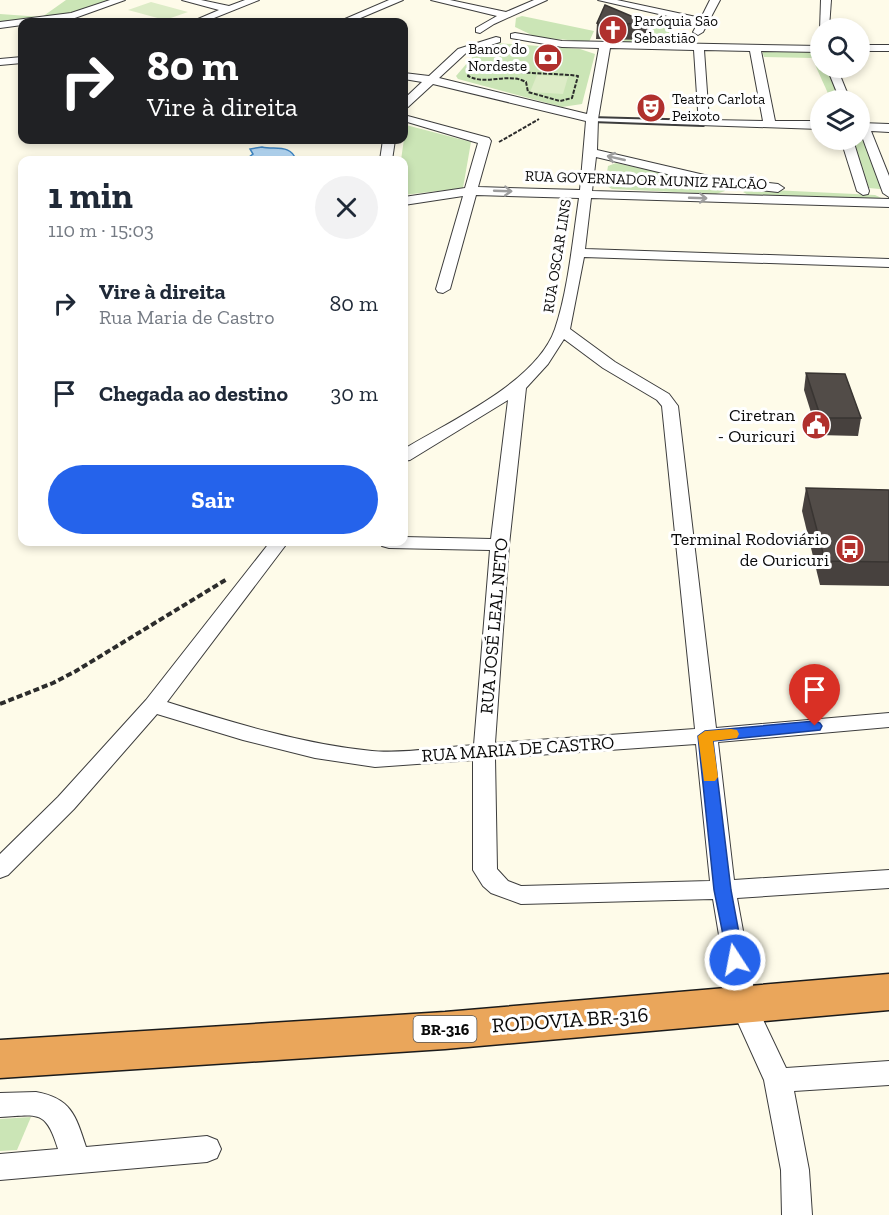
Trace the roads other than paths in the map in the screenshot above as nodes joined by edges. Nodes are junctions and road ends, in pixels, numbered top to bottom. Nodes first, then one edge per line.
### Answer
1 (120, 0) edge
2 (187, 0) edge
3 (254, 0) edge
4 (398, 0) edge
5 (436, 0) edge
6 (542, 0) edge
7 (603, 0) edge
8 (715, 0) edge
9 (826, 0) edge
10 (230, 9) junction
11 (507, 15) junction
12 (0, 16) edge
13 (33, 18) edge
14 (56, 18) edge
15 (206, 18) edge
16 (353, 18) edge
17 (825, 18) edge
18 (703, 21) junction
19 (18, 23) edge
20 (0, 25) edge
21 (504, 28) junction
22 (478, 32) junction
23 (515, 36) junction
24 (499, 40) junction
25 (562, 44) junction
26 (605, 45) junction
27 (655, 45) junction
28 (695, 46) junction
29 (870, 48) edge
30 (889, 48) edge
31 (755, 49) junction
32 (810, 49) edge
33 (462, 51) junction
34 (18, 60) edge
35 (0, 62) edge
36 (408, 77) edge
37 (432, 80) junction
38 (408, 101) edge
39 (408, 119) edge
40 (591, 119) junction
41 (703, 123) junction
42 (770, 124) junction
43 (810, 125) edge
44 (870, 127) edge
45 (889, 128) edge
46 (870, 146) edge
47 (850, 150) edge
48 (591, 152) junction
49 (738, 184) junction
50 (472, 191) junction
51 (863, 191) junction
52 (889, 192) edge
53 (584, 194) junction
54 (735, 199) junction
55 (408, 200) edge
56 (889, 203) edge
57 (578, 253) junction
58 (889, 263) edge
59 (443, 289) dead end
60 (562, 330) junction
61 (518, 387) junction
62 (408, 454) edge
63 (408, 543) edge
64 (500, 545) junction
65 (276, 546) edge
66 (153, 705) junction
67 (886, 726) edge
68 (705, 736) junction
69 (484, 751) junction
70 (0, 869) edge
71 (889, 879) edge
72 (723, 890) junction
73 (889, 992) edge
74 (744, 1007) junction
75 (0, 1059) edge
76 (889, 1073) edge
77 (778, 1080) junction
78 (0, 1105) edge
79 (207, 1149) dead end
80 (76, 1160) junction
81 (0, 1167) edge
82 (798, 1215) edge

1 - 14 street
2 - 10 street
3 - 10 street
4 - 16 street
5 - 11 street
6 - 11 street
7 - 18 street
8 - 18 street
9 - 17 street
10 - 15 street
11 - 21 street
11 - 22 street
12 - 13 street
18 - 27 street
18 - 28 street
19 - 20 street
21 - 22 street
21 - 23 street
22 - 24 street
22 - 33 street
23 - 24 street
23 - 25 street
24 - 25 street
24 - 33 street
25 - 26 street
26 - 27 street
26 - 40 street, RUA OSCAR LINS
27 - 28 street
28 - 31 street
28 - 41 street
29 - 30 street
31 - 32 street
31 - 42 street
33 - 37 street
34 - 35 street
36 - 37 street
37 - 38 street
37 - 40 street
39 - 50 street
40 - 41 lane
40 - 48 street, RUA OSCAR LINS
41 - 42 street
42 - 43 street
44 - 45 street
46 - 52 street
47 - 51 street
49 -> 48 street, RUA GOVERNADOR MUNIZ FALCÃO
48 - 53 street, RUA OSCAR LINS
49 - 51 street, RUA GOVERNADOR MUNIZ FALCÃO
49 - 54 street
50 -> 53 street, RUA GOVERNADOR MUNIZ FALCÃO
50 - 55 street, RUA GOVERNADOR MUNIZ FALCÃO
50 - 59 street
51 - 52 street, RUA GOVERNADOR MUNIZ FALCÃO
53 -> 54 street, RUA GOVERNADOR MUNIZ FALCÃO
53 - 57 street, RUA OSCAR LINS
54 - 56 street, RUA GOVERNADOR MUNIZ FALCÃO
57 - 58 street
57 - 60 street, RUA OSCAR LINS
60 - 61 street, RUA OSCAR LINS
60 - 68 street
61 - 62 street, RUA OSCAR LINS
61 - 64 street, RUA JOSÉ LEAL NETO
63 - 64 street
64 - 69 street, RUA JOSÉ LEAL NETO
65 - 66 street
66 - 69 street, RUA MARIA DE CASTRO
66 - 70 street
67 - 68 street, RUA MARIA DE CASTRO
68 - 69 street, RUA MARIA DE CASTRO
68 - 72 street
69 - 72 street, RUA JOSÉ LEAL NETO
71 - 72 street, RUA JOSÉ LEAL NETO
72 - 74 street
73 - 74 highway, RODOVIA BR-316 / BR-316
74 - 75 highway, RODOVIA BR-316 / BR-316
74 - 77 street
76 - 77 street
77 - 82 street
78 - 80 street
79 - 80 street
80 - 81 street

